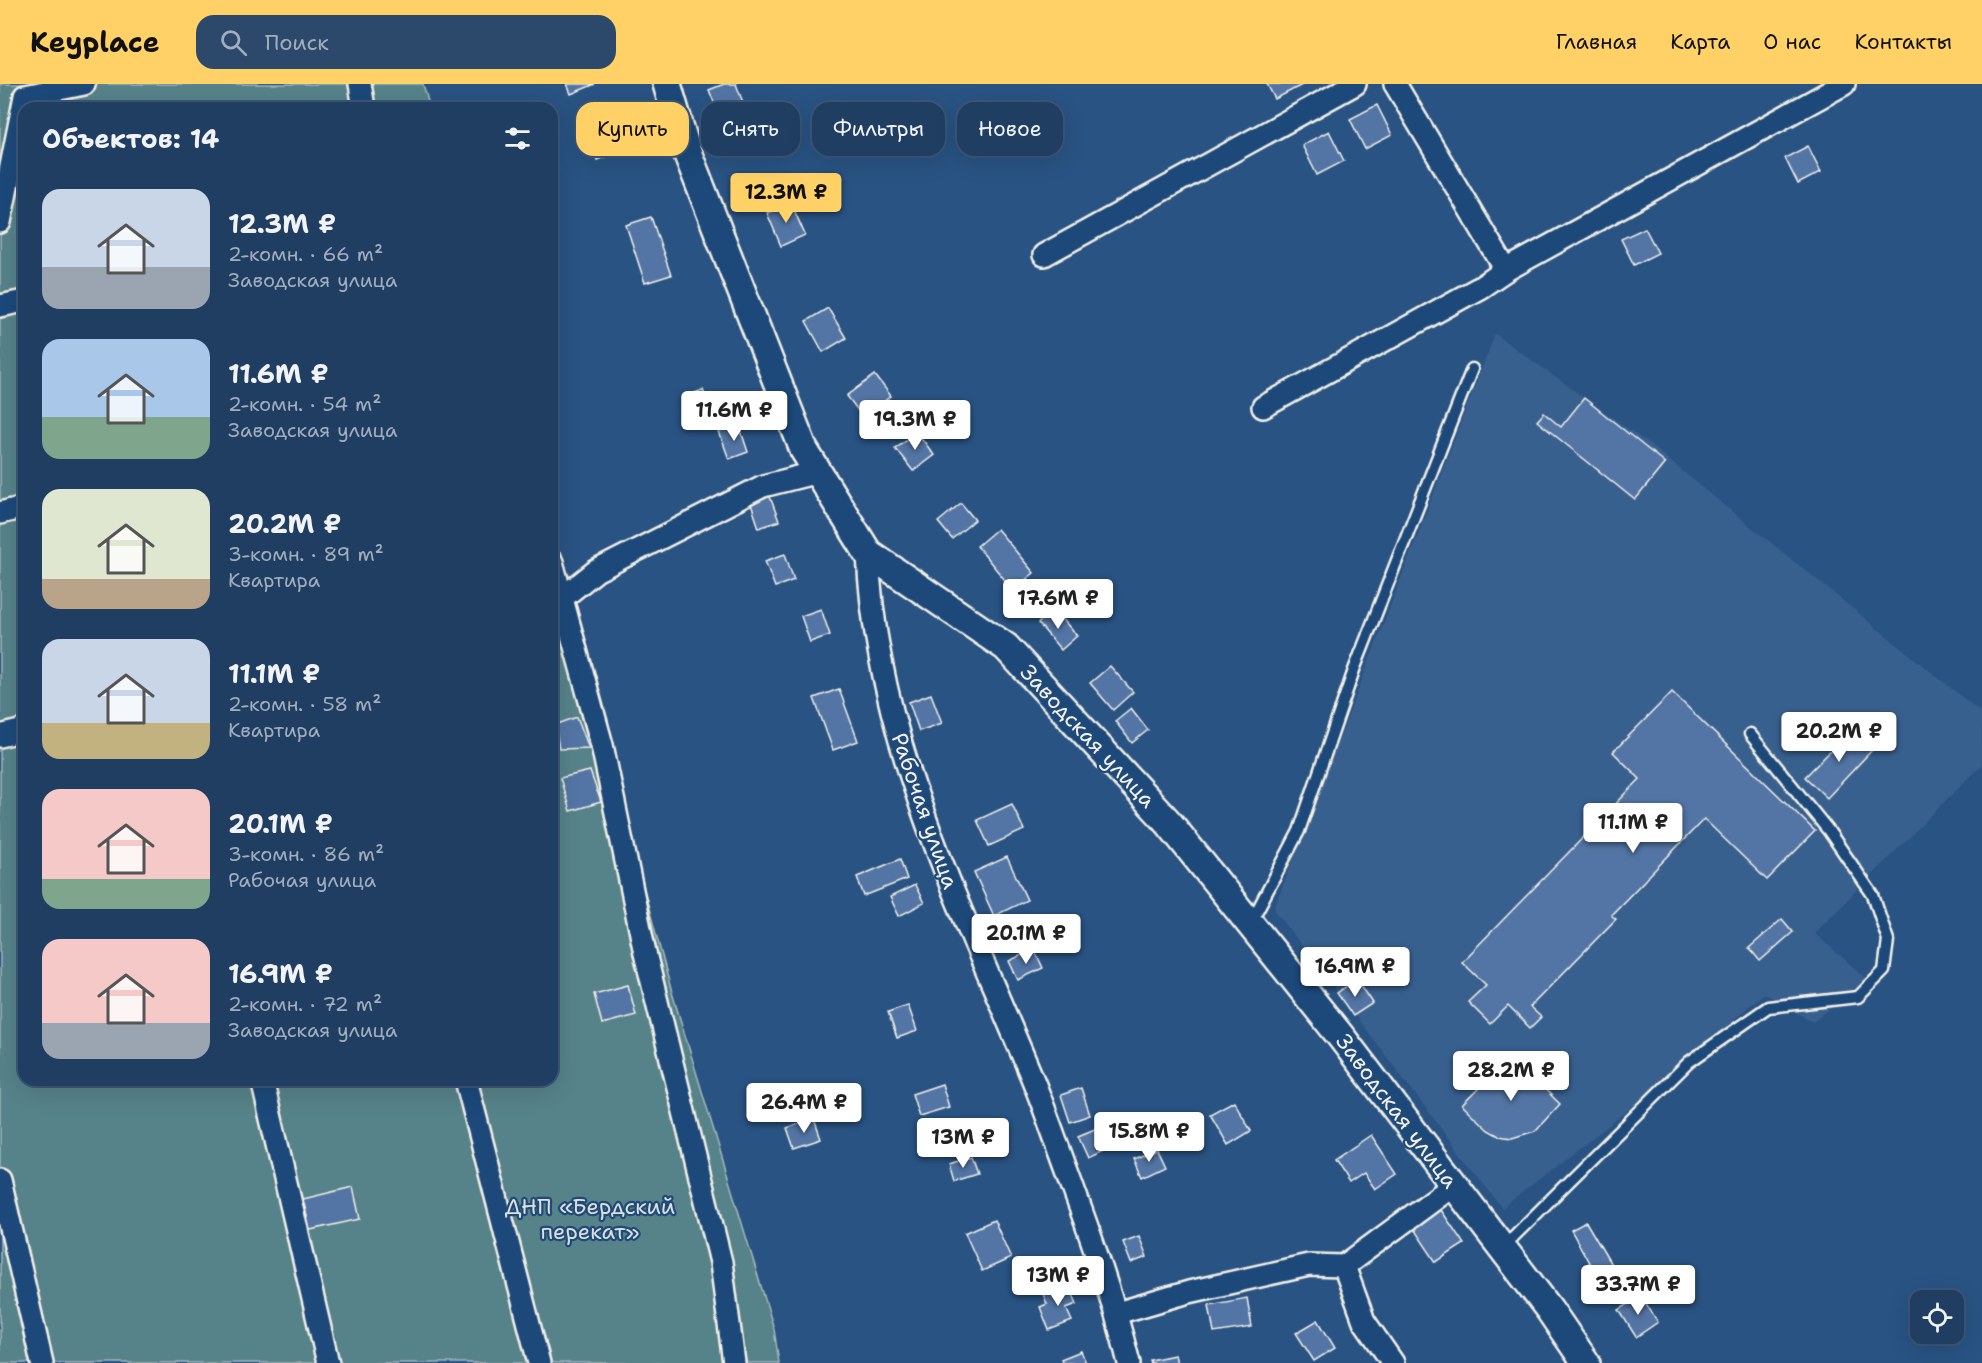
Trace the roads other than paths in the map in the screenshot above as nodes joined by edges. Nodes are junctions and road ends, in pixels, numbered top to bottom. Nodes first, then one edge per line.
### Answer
1 (84, 84) edge
2 (360, 84) edge
3 (667, 84) edge
4 (1355, 84) edge
5 (1395, 84) edge
6 (1844, 84) edge
7 (24, 102) edge
8 (363, 102) edge
9 (18, 131) edge
10 (0, 222) edge
11 (1044, 255) dead end
12 (1506, 270) junction
13 (18, 302) edge
14 (0, 306) edge
15 (1472, 369) dead end
16 (1263, 407) dead end
17 (818, 472) junction
18 (18, 508) edge
19 (0, 513) edge
20 (868, 553) junction
21 (558, 599) edge
22 (558, 603) edge
23 (18, 732) edge
24 (1750, 734) dead end
25 (0, 736) edge
26 (1250, 924) junction
27 (263, 1086) edge
28 (468, 1086) edge
29 (0, 1180) edge
30 (1454, 1185) junction
31 (6, 1234) edge
32 (1502, 1248) junction
33 (1344, 1266) junction
34 (1117, 1313) junction
35 (42, 1363) edge
36 (328, 1363) edge
37 (540, 1363) edge
38 (734, 1363) edge
39 (1129, 1363) edge
40 (1393, 1363) edge
41 (1586, 1363) edge

1 - 7 street
2 - 8 street
3 - 17 street, Заводская улица
4 - 11 street
5 - 12 street
6 - 12 street
9 - 10 street
12 - 16 street
13 - 14 street
15 - 26 lane
17 - 20 street, Заводская улица
17 - 21 street
18 - 19 street
20 - 26 street, Заводская улица
20 - 34 street, Рабочая улица
22 - 38 street
23 - 25 street
24 - 32 lane
26 - 30 street, Заводская улица
27 - 36 street
28 - 37 street
29 - 31 street
30 - 32 street, Заводская улица
30 - 33 street
31 - 35 street
32 - 41 street, Заводская улица
33 - 34 street
33 - 40 street
34 - 39 street, Рабочая улица

